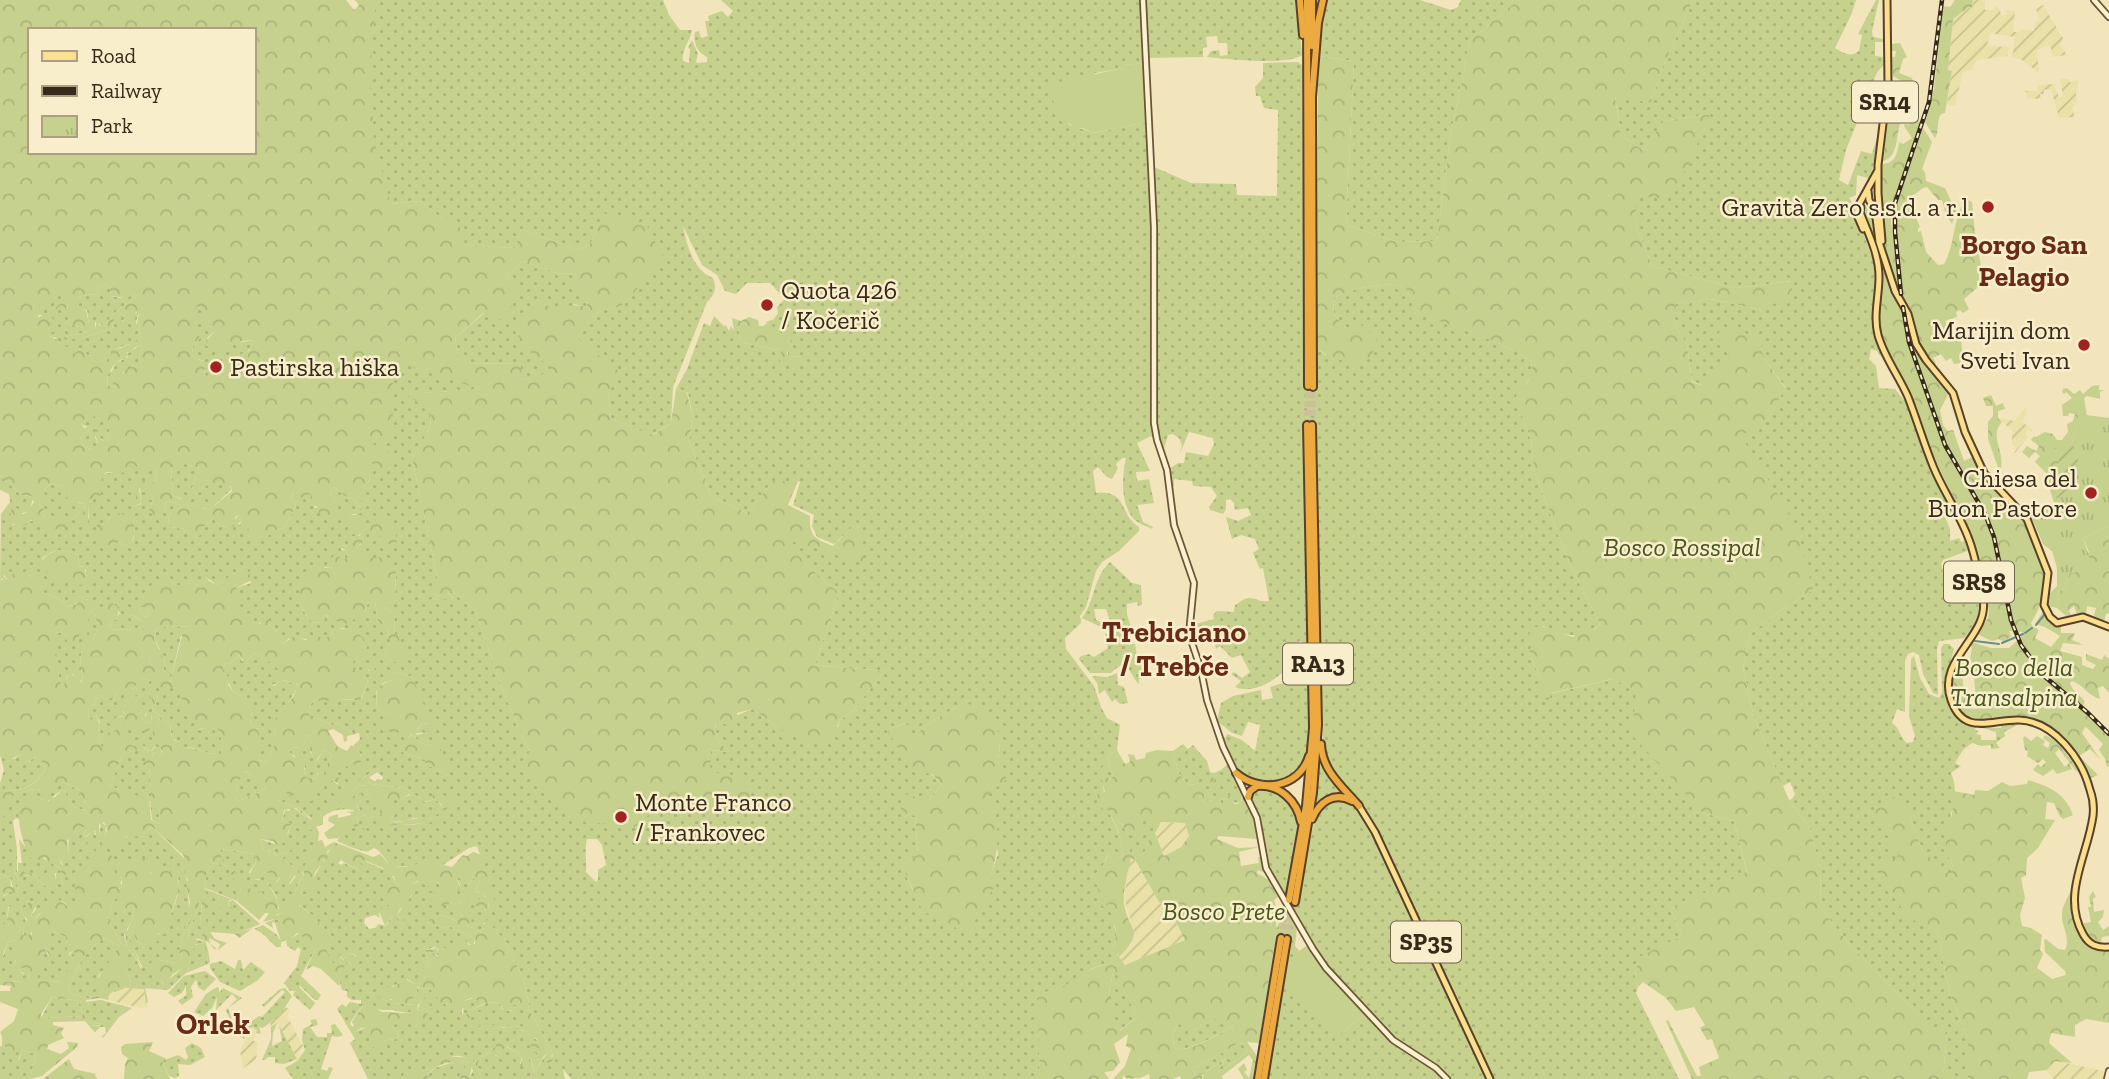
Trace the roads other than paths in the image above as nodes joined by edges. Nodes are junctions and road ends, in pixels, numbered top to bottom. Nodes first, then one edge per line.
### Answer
1 (1143, 0) edge
2 (1300, 0) edge
3 (1310, 0) edge
4 (1323, 0) edge
5 (1887, 0) edge
6 (2094, 0) edge
7 (2109, 17) edge
8 (1310, 98) junction
9 (1878, 165) junction
10 (1868, 191) junction
11 (1878, 193) junction
12 (1871, 202) junction
13 (1861, 205) junction
14 (1879, 210) junction
15 (1876, 219) junction
16 (1883, 253) junction
17 (1310, 387) tunnel mouth
18 (2109, 627) edge
19 (1312, 663) junction
20 (1318, 679) junction
21 (1236, 773) junction
22 (1251, 786) junction
23 (1263, 786) junction
24 (1243, 788) junction
25 (1248, 797) junction
26 (1359, 806) junction
27 (1299, 865) junction
28 (1292, 901) tunnel mouth
29 (2109, 947) edge
30 (2109, 1071) edge
31 (1258, 1079) edge
32 (1264, 1079) edge
33 (1447, 1079) edge
34 (1490, 1079) edge
35 (2107, 1079) edge

1 - 21 main road
2 - 8 highway
3 - 8 highway
4 - 8 highway
5 - 9 main road, SR14
6 - 7 main road
8 - 17 highway
9 - 10 main road, SR14
9 - 11 main road, SR14
10 - 12 main road
10 - 13 main road
11 - 12 main road
11 - 14 main road
12 - 13 main road
12 - 14 main road
12 - 15 main road
13 - 15 main road
13 - 29 main road, SR58
14 - 16 main road
15 - 16 main road
16 - 18 main road
19 - 20 highway, RA13
19 - 23 highway
19 - 27 highway, RA13
20 - 26 highway
20 - 27 highway, RA13
21 - 22 highway
21 - 24 main road
22 - 23 highway
22 - 24 highway
22 - 25 highway
23 - 27 highway
24 - 25 main road
25 - 33 main road
26 - 27 highway
26 - 34 main road, SP35
27 - 28 highway, RA13
30 - 35 main road
31 - 32 highway

